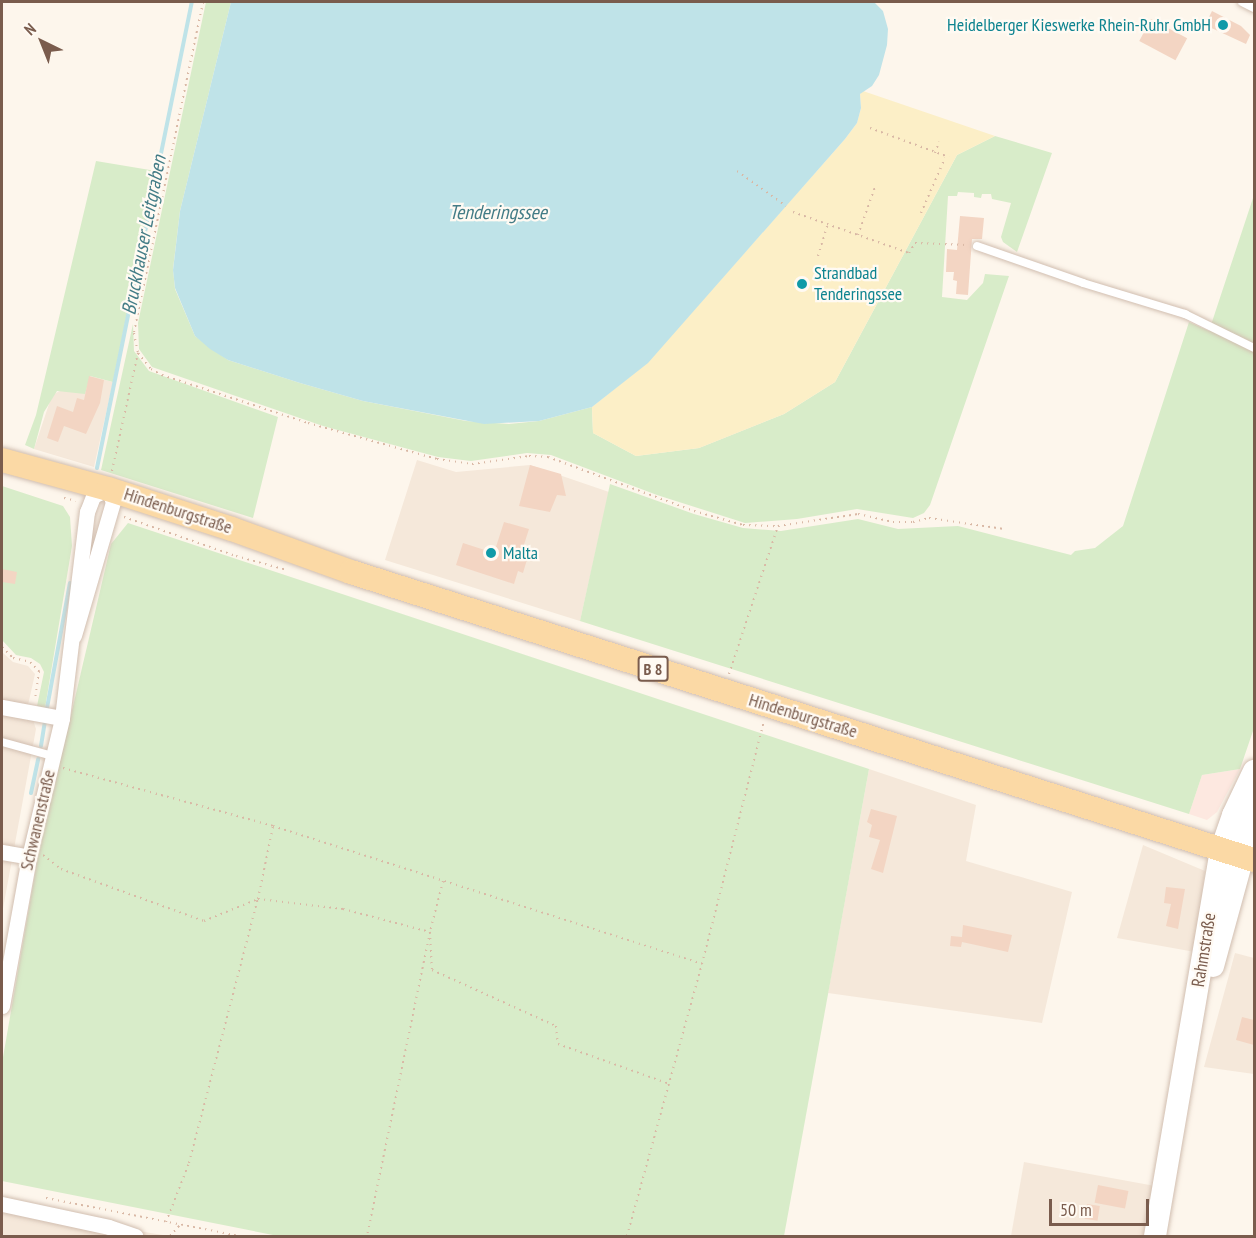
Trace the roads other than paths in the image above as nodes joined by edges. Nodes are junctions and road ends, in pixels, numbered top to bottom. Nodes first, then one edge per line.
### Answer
1 (1242, 2) edge
2 (1254, 8) edge
3 (976, 246) road end
4 (1254, 348) edge
5 (2, 461) edge
6 (104, 495) junction
7 (74, 635) junction
8 (2, 707) edge
9 (62, 718) junction
10 (2, 742) edge
11 (52, 761) junction
12 (1254, 771) edge
13 (1254, 792) edge
14 (2, 852) edge
15 (1240, 855) edge
16 (29, 857) junction
17 (2, 1006) edge
18 (2, 1204) edge
19 (135, 1236) edge
20 (1155, 1236) edge

1 - 2 lane
3 - 4 lane
5 - 6 main road, Hindenburgstraße / B 8
6 - 7 street, Schwanenstraße
6 - 7 street, Schwanenstraße
6 - 15 main road, Hindenburgstraße / B 8
7 - 9 street, Schwanenstraße
8 - 9 street
9 - 11 street, Schwanenstraße
10 - 11 lane
11 - 16 street, Schwanenstraße
12 - 15 main road
13 - 15 main road
14 - 16 street
15 - 20 main road, Rahmstraße
16 - 17 street, Schwanenstraße
18 - 19 street

